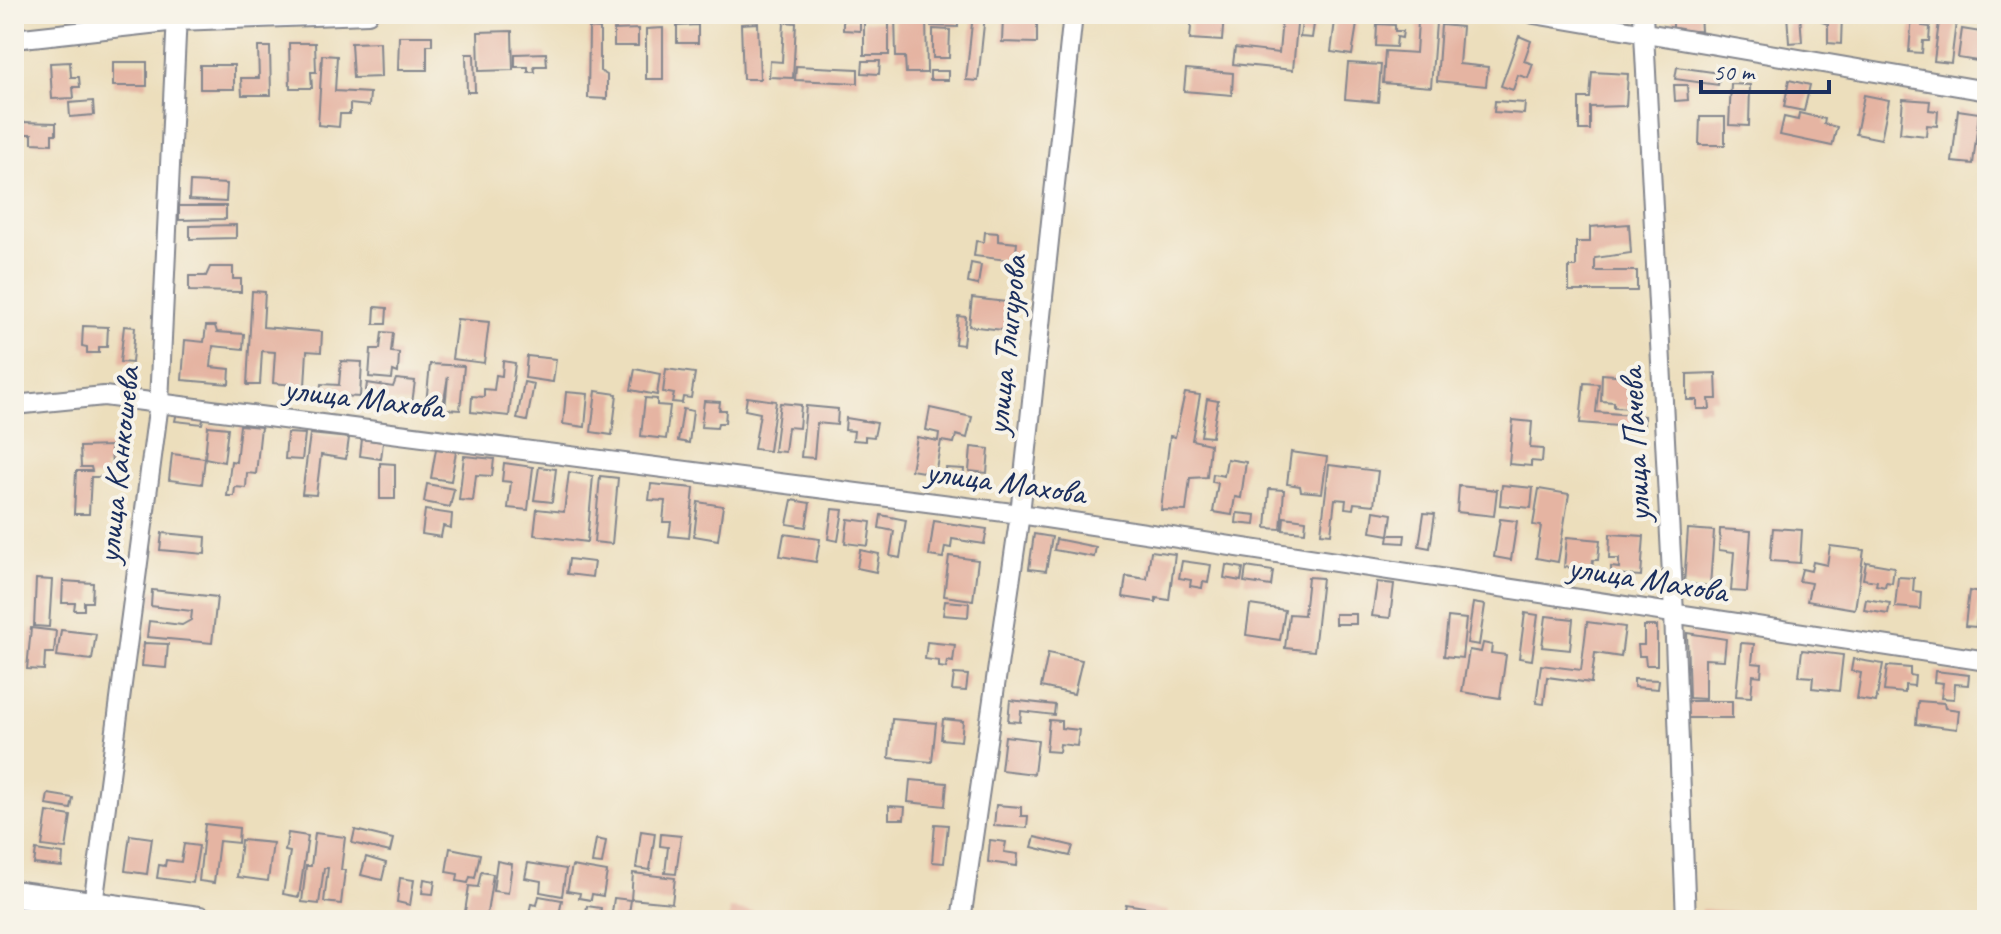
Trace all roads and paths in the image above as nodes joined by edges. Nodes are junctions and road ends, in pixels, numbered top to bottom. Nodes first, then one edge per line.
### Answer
1 (368, 14) edge
2 (1073, 14) edge
3 (1534, 14) edge
4 (1643, 14) edge
5 (177, 17) edge
6 (1645, 35) junction
7 (14, 39) edge
8 (1987, 91) edge
9 (159, 403) junction
10 (14, 405) edge
11 (1020, 514) junction
12 (1674, 614) junction
13 (1987, 661) edge
14 (14, 894) edge
15 (92, 912) edge
16 (200, 920) edge
17 (961, 920) edge
18 (1686, 920) edge

1 - 5 street
2 - 11 street, улица Тлигурова
3 - 6 street
4 - 6 street, улица Пачева
5 - 7 street
5 - 9 street, улица Канкошева
6 - 8 street
6 - 12 street, улица Пачева
9 - 10 street, улица Махова
9 - 11 street, улица Махова
9 - 15 street, улица Канкошева
11 - 12 street, улица Махова
11 - 17 street, улица Тлигурова
12 - 13 street, улица Махова
12 - 18 street, улица Пачева
14 - 15 main road
15 - 16 main road

